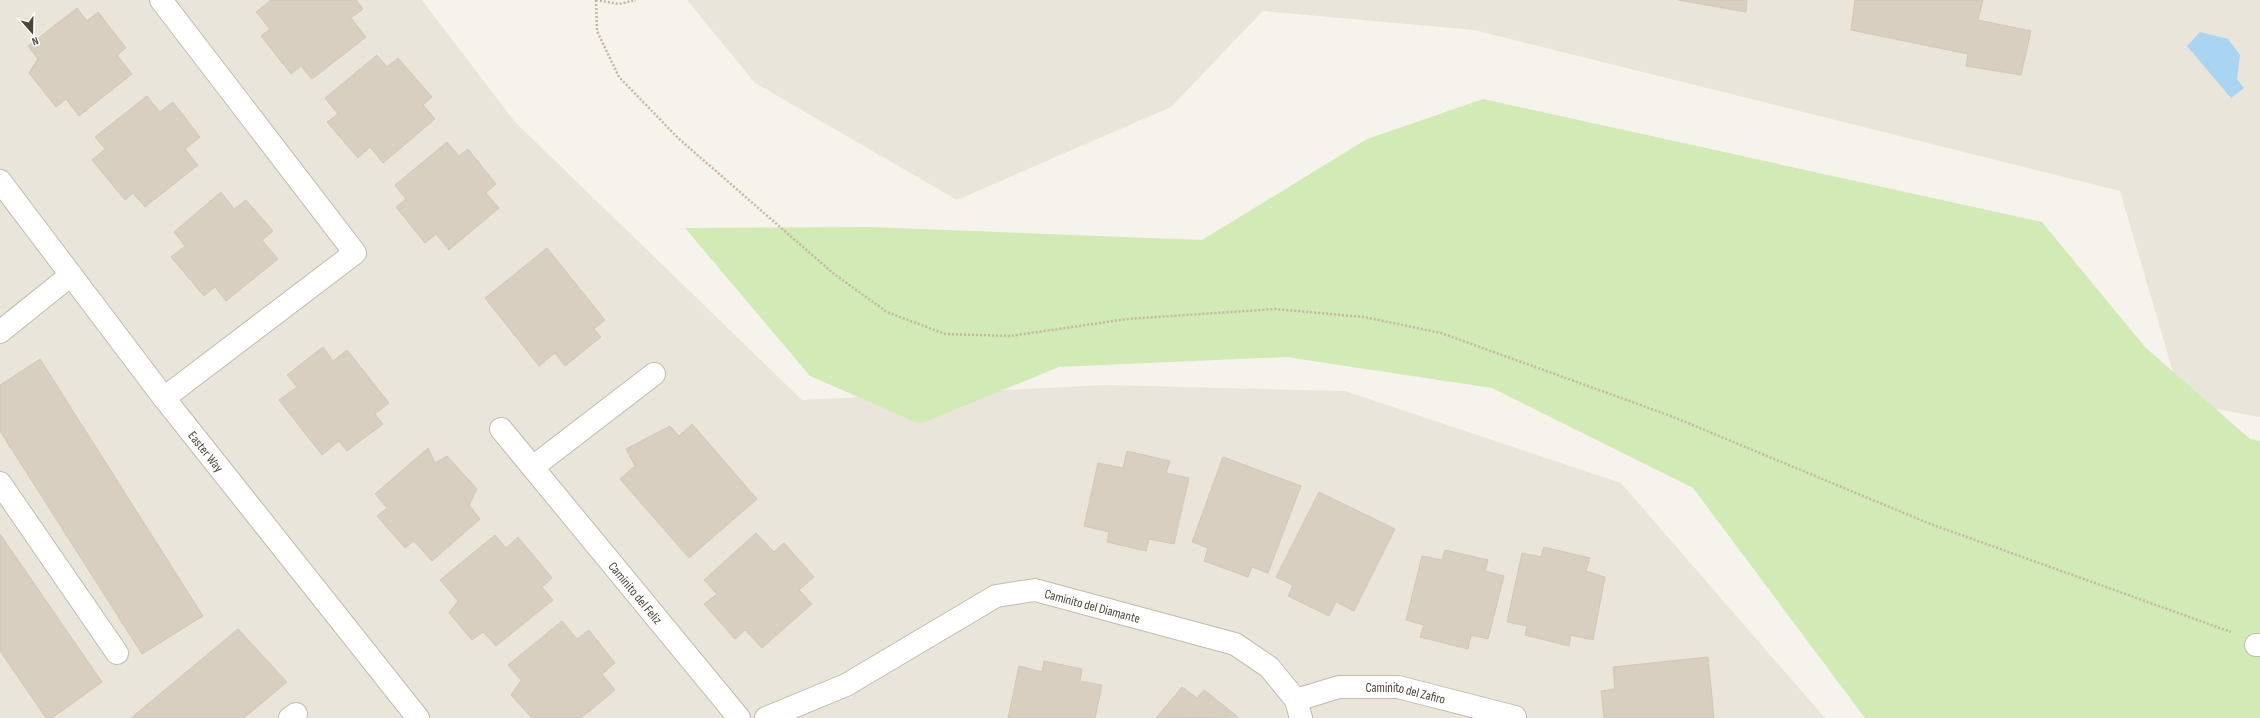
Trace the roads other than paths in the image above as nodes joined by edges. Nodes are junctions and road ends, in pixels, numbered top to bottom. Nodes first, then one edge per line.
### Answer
1 (161, 0) edge
2 (0, 181) edge
3 (71, 274) junction
4 (0, 332) edge
5 (654, 374) dead end
6 (164, 398) junction
7 (501, 429) dead end
8 (533, 467) junction
9 (0, 482) edge
10 (117, 654) dead end
11 (1298, 709) edge
12 (1515, 717) dead end
13 (418, 718) edge
14 (739, 718) edge
15 (766, 718) edge

1 - 6 street
2 - 3 street, Easter Way
3 - 4 street
3 - 6 street, Easter Way
5 - 8 street
6 - 13 street, Easter Way
7 - 8 street, Caminito del Feliz
8 - 14 street, Caminito del Feliz
9 - 10 street
11 - 12 street, Caminito del Zafiro
11 - 15 street, Caminito del Diamante

